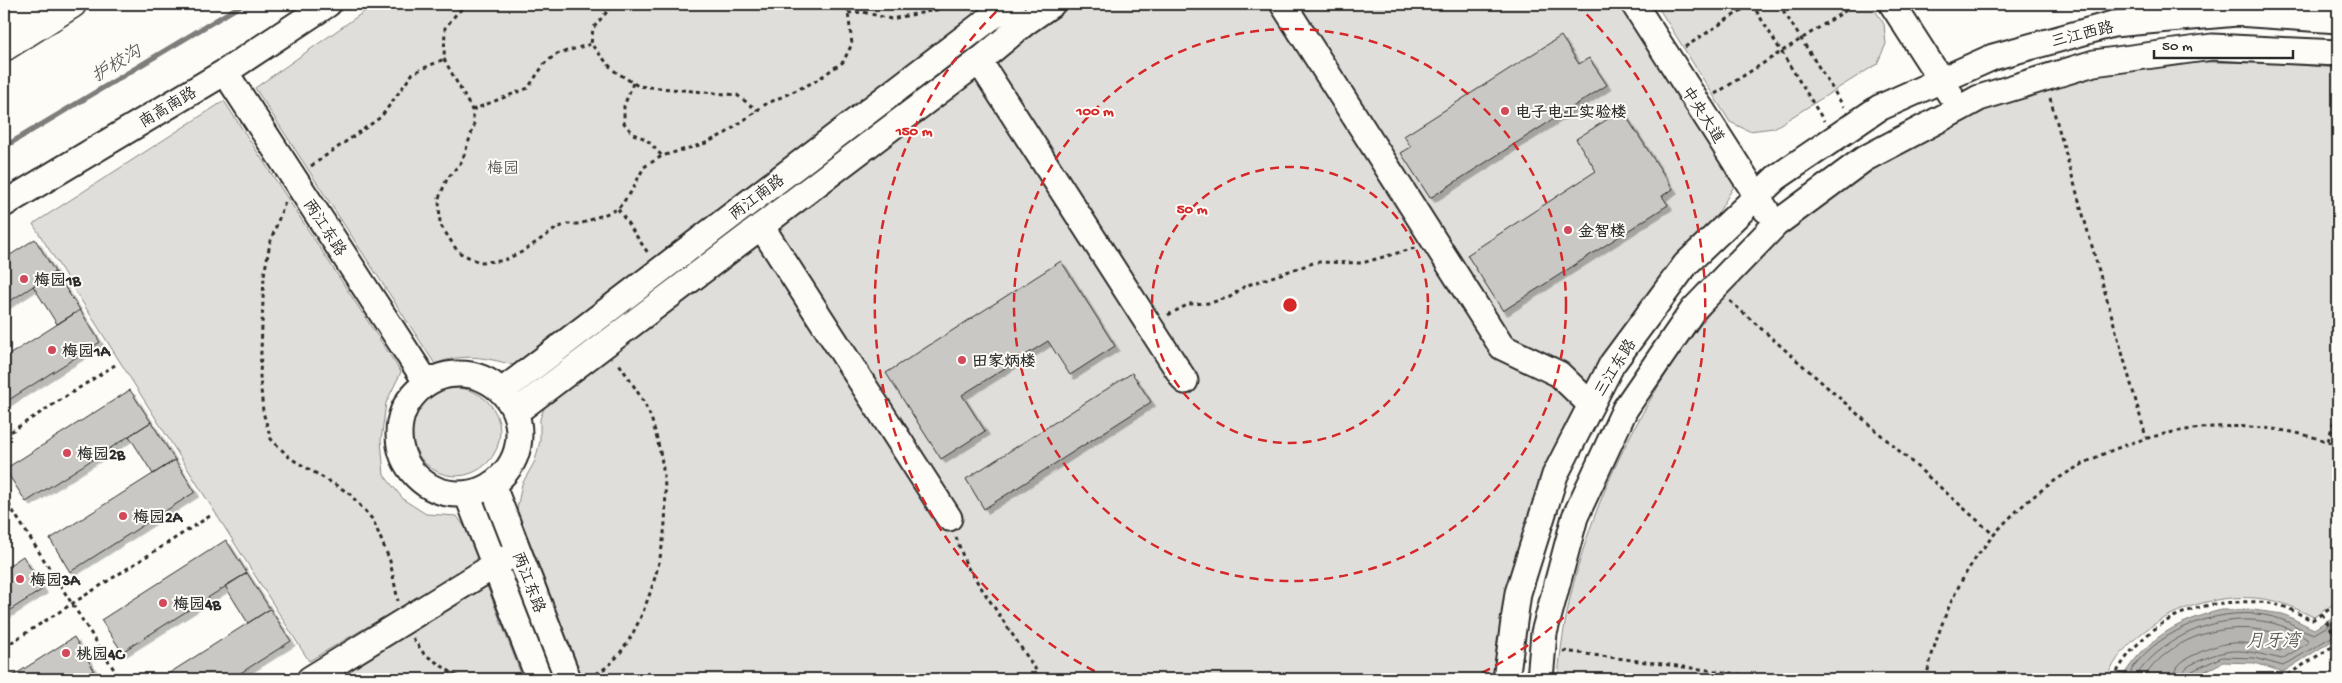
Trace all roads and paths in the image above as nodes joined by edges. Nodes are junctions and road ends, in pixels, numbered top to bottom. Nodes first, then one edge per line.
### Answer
1 (25, 4) edge
2 (72, 4) edge
3 (328, 4) edge
4 (468, 4) edge
5 (602, 4) edge
6 (624, 4) edge
7 (847, 4) edge
8 (965, 4) edge
9 (1012, 4) edge
10 (1052, 4) edge
11 (1284, 4) edge
12 (1634, 4) edge
13 (1751, 4) edge
14 (1779, 4) edge
15 (1856, 4) edge
16 (1892, 4) edge
17 (612, 6) junction
18 (2189, 10) edge
19 (984, 11) edge
20 (848, 13) junction
21 (4, 17) edge
22 (2331, 19) edge
23 (1801, 39) junction
24 (1004, 40) junction
25 (591, 44) junction
26 (4, 47) edge
27 (1781, 51) junction
28 (2330, 52) edge
29 (1668, 58) junction
30 (444, 59) junction
31 (980, 61) junction
32 (225, 72) junction
33 (2044, 78) junction
34 (1941, 80) junction
35 (632, 83) junction
36 (1698, 104) junction
37 (1959, 108) junction
38 (472, 110) junction
39 (757, 110) junction
40 (1845, 131) junction
41 (826, 143) junction
42 (662, 156) junction
43 (1864, 159) joint
44 (844, 164) junction
45 (294, 178) junction
46 (1757, 196) junction
47 (4, 204) edge
48 (618, 209) junction
49 (1776, 224) junction
50 (762, 226) junction
51 (1435, 241) junction
52 (657, 272) junction
53 (1715, 287) junction
54 (667, 298) junction
55 (1146, 322) junction
56 (606, 344) junction
57 (115, 365) dead end
58 (1185, 381) dead end
59 (427, 383) junction
60 (502, 390) junction
61 (1591, 405) junction
62 (2338, 408) edge
63 (516, 412) junction
64 (4, 436) edge
65 (2146, 437) junction
66 (2328, 441) junction
67 (2338, 445) edge
68 (492, 484) junction
69 (467, 494) junction
70 (4, 497) edge
71 (210, 516) dead end
72 (949, 518) joint
73 (1538, 528) junction
74 (1570, 535) junction
75 (1994, 535) junction
76 (518, 551) junction
77 (495, 565) junction
78 (72, 604) junction
79 (2338, 604) edge
80 (2322, 614) junction
81 (402, 622) junction
82 (2338, 642) edge
83 (4, 647) edge
84 (1541, 666) edge
85 (1507, 674) edge
86 (120, 679) edge
87 (310, 679) edge
88 (461, 679) edge
89 (539, 679) edge
90 (568, 679) edge
91 (586, 679) edge
92 (1042, 679) edge
93 (1776, 679) edge
94 (1926, 679) edge
95 (2113, 679) edge
96 (2281, 679) edge

1 - 21 main road
2 - 26 main road
3 - 32 street, 南高南路
4 - 30 path
5 - 17 path
6 - 17 path
7 - 20 path
8 - 20 path
9 - 19 street, 两江南路
10 - 24 street
11 - 51 street
12 - 29 street, 中央大道
13 - 27 path
13 - 29 path
14 - 23 path
15 - 23 path
16 - 34 street
17 - 25 path
18 - 22 street, 三江西路
18 - 34 street, 三江西路
19 - 24 street
19 - 41 street, 两江南路
20 - 39 path
22 - 28 street
23 - 27 path
23 - 40 path
24 - 31 street
25 - 35 path
25 - 38 path
27 - 36 path
27 - 40 path
28 - 33 street, 三江西路
29 - 36 street, 中央大道
30 - 38 path
30 - 45 path
31 - 44 street
31 - 55 street
32 - 45 street, 两江东路
32 - 47 street, 南高南路
33 - 37 street, 三江西路
33 - 65 path
34 - 37 street
34 - 40 street, 三江西路
35 - 39 path
35 - 42 path
36 - 46 street, 中央大道
37 - 43 street, 三江西路
38 - 48 path
39 - 42 path
40 - 46 street, 三江东路
41 - 44 street
41 - 52 street, 两江南路
42 - 48 path
43 - 49 street, 三江东路
44 - 50 street
45 - 59 street, 两江东路
45 - 81 path
46 - 49 street, 中央大道
46 - 61 street, 三江东路
48 - 52 path
49 - 53 street, 三江东路
50 - 54 street
50 - 72 street
51 - 55 path
51 - 61 street
52 - 54 street
52 - 60 street, 两江南路
53 - 74 street, 三江东路
53 - 75 path
54 - 56 street
55 - 58 street
56 - 63 street
56 - 91 path
57 - 64 path
59 - 60 street
59 - 69 street
60 - 63 street
61 - 73 street, 三江东路
62 - 66 path
63 - 68 street
65 - 66 path
65 - 75 path
66 - 67 path
68 - 69 street
68 - 76 street, 两江东路
69 - 77 street, 两江东路
70 - 78 path
71 - 78 path
72 - 92 path
73 - 74 street
73 - 85 street, 三江东路
74 - 84 street, 三江东路
75 - 94 path
76 - 77 street
76 - 90 street, 两江东路
77 - 81 street
77 - 89 street, 两江东路
78 - 83 path
78 - 86 path
79 - 80 path
80 - 82 path
80 - 95 path
81 - 87 street
81 - 88 path
82 - 96 path
84 - 85 street
84 - 93 path

